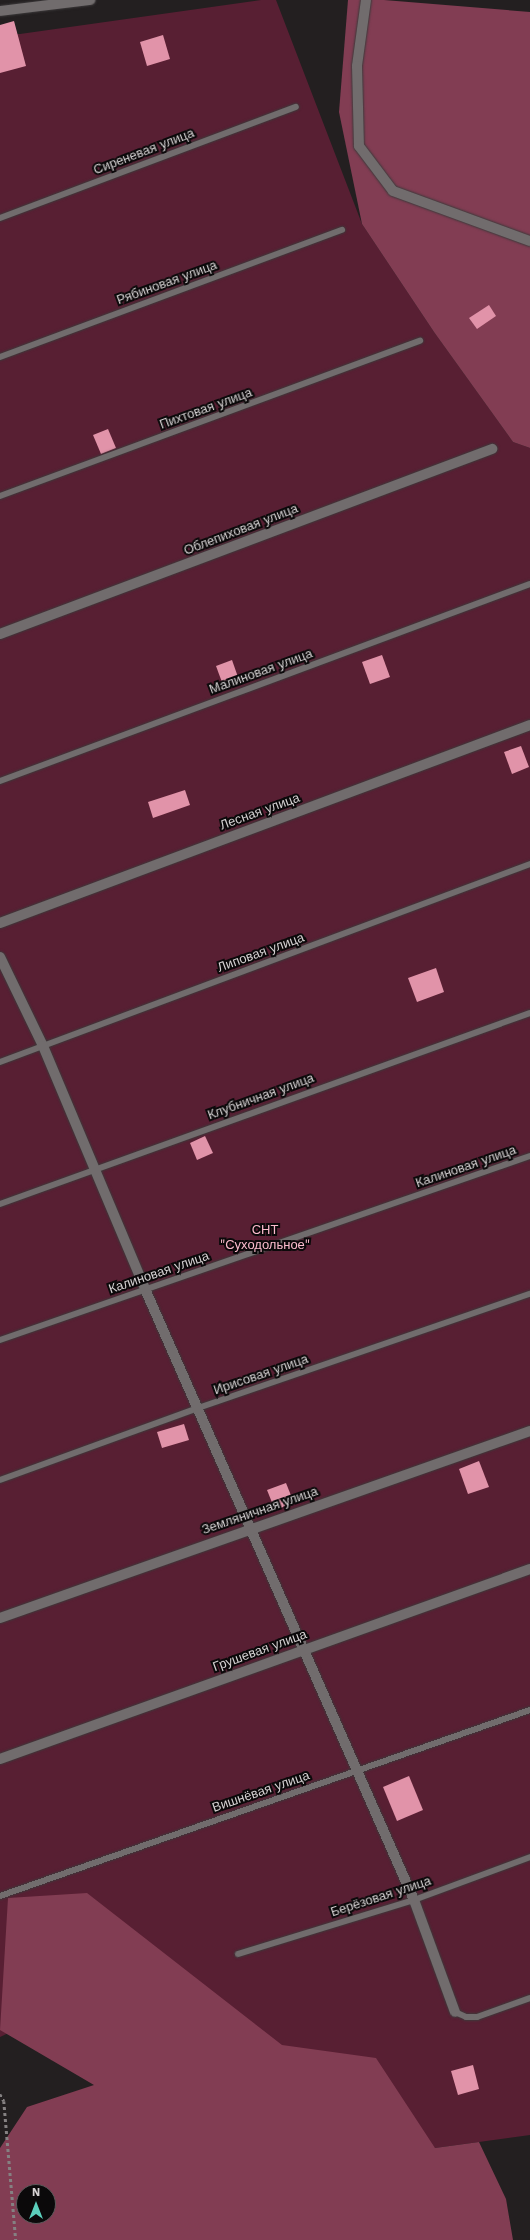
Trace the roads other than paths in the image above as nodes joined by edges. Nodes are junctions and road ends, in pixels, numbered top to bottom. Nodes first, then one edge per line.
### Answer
1 (90, 0) edge
2 (366, 0) edge
3 (0, 11) edge
4 (296, 107) dead end
5 (0, 218) edge
6 (342, 230) dead end
7 (530, 241) edge
8 (420, 342) dead end
9 (0, 357) edge
10 (492, 450) dead end
11 (0, 496) edge
12 (530, 584) edge
13 (0, 634) edge
14 (530, 725) edge
15 (0, 781) edge
16 (530, 864) edge
17 (0, 923) edge
18 (0, 958) edge
19 (530, 1013) edge
20 (43, 1046) junction
21 (0, 1062) edge
22 (530, 1156) edge
23 (95, 1168) junction
24 (0, 1204) edge
25 (145, 1289) junction
26 (530, 1294) edge
27 (0, 1340) edge
28 (198, 1408) junction
29 (530, 1431) edge
30 (0, 1480) edge
31 (251, 1527) junction
32 (530, 1569) edge
33 (0, 1618) edge
34 (303, 1650) junction
35 (530, 1710) edge
36 (0, 1759) edge
37 (355, 1771) junction
38 (530, 1857) edge
39 (0, 1896) edge
40 (414, 1900) junction
41 (238, 1954) dead end
42 (530, 1998) edge
43 (456, 2012) joint

1 - 3 street
2 - 7 street
4 - 5 lane, Сиреневая улица
6 - 9 lane, Рябиновая улица
8 - 11 lane, Пихтовая улица
10 - 13 street, Облепиховая улица
12 - 15 lane, Малиновая улица
14 - 17 street, Лесная улица
16 - 20 lane, Липовая улица
18 - 20 street
19 - 23 lane, Клубничная улица
20 - 21 lane, Липовая улица
20 - 23 street
22 - 25 lane, Калиновая улица
23 - 24 lane, Клубничная улица
23 - 25 street
25 - 27 lane, Калиновая улица
25 - 28 street
26 - 28 lane, Ирисовая улица
28 - 30 lane, Ирисовая улица
28 - 31 street
29 - 31 street, Земляничная улица
31 - 33 street, Земляничная улица
31 - 34 street
32 - 34 street, Грушевая улица
34 - 36 street, Грушевая улица
34 - 37 street
35 - 37 lane, Вишнёвая улица
37 - 39 lane, Вишнёвая улица
37 - 40 street
38 - 40 lane, Берёзовая улица
40 - 41 lane, Берёзовая улица
40 - 43 street
42 - 43 lane

